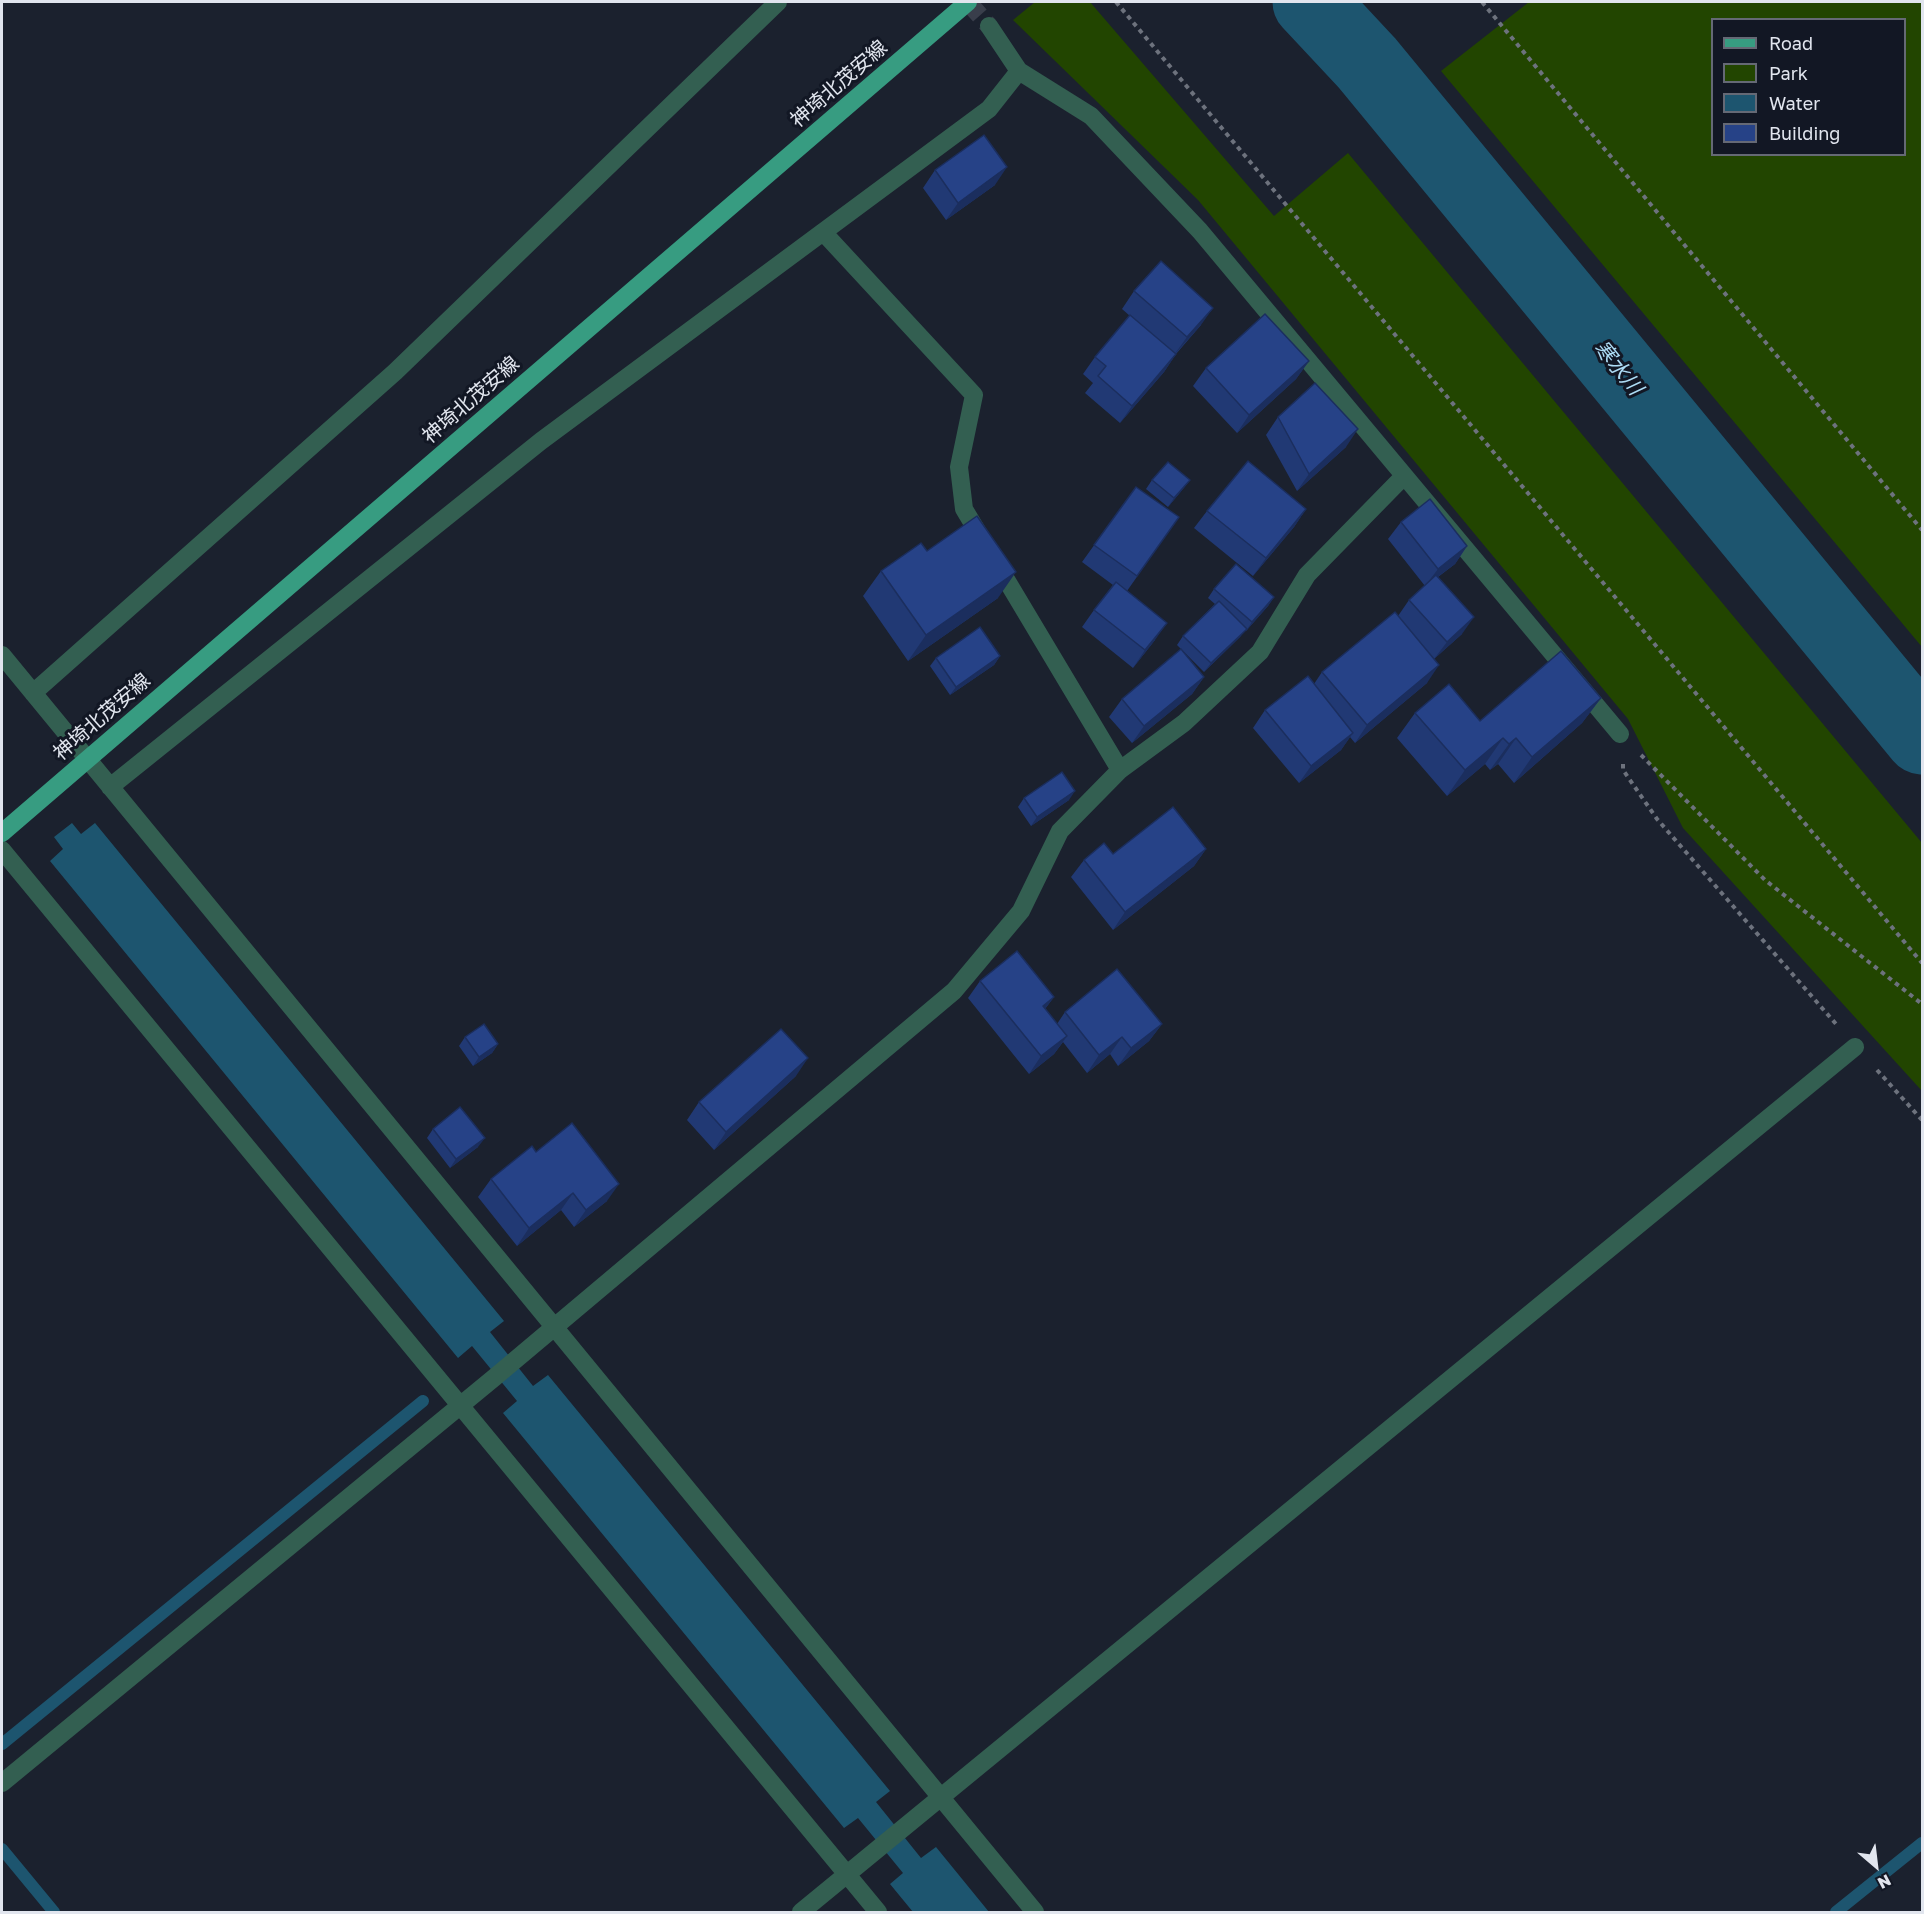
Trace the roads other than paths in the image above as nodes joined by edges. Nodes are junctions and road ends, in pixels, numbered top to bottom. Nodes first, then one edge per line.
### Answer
1 (778, 2) edge
2 (968, 2) edge
3 (989, 26) tunnel mouth
4 (1019, 71) junction
5 (823, 232) junction
6 (1403, 477) junction
7 (2, 655) edge
8 (33, 693) junction
9 (1620, 734) road end
10 (87, 759) junction
11 (1120, 770) junction
12 (110, 787) junction
13 (2, 833) edge
14 (2, 850) edge
15 (1855, 1047) road end
16 (554, 1325) junction
17 (460, 1405) junction
18 (2, 1783) edge
19 (941, 1798) junction
20 (847, 1875) junction
21 (801, 1912) edge
22 (878, 1912) edge
23 (1035, 1912) edge

1 - 8 street
2 - 10 main road, 神埼北茂安線
3 - 4 street
4 - 5 street
4 - 6 street
5 - 11 street
5 - 12 street
6 - 9 street
6 - 11 street
7 - 8 street
8 - 10 street
10 - 12 street
10 - 13 main road, 神埼北茂安線
11 - 16 street
12 - 16 street
14 - 17 street
15 - 19 street
16 - 17 street
16 - 19 street
17 - 18 street
17 - 20 street
19 - 20 street
19 - 23 street
20 - 21 street
20 - 22 street

